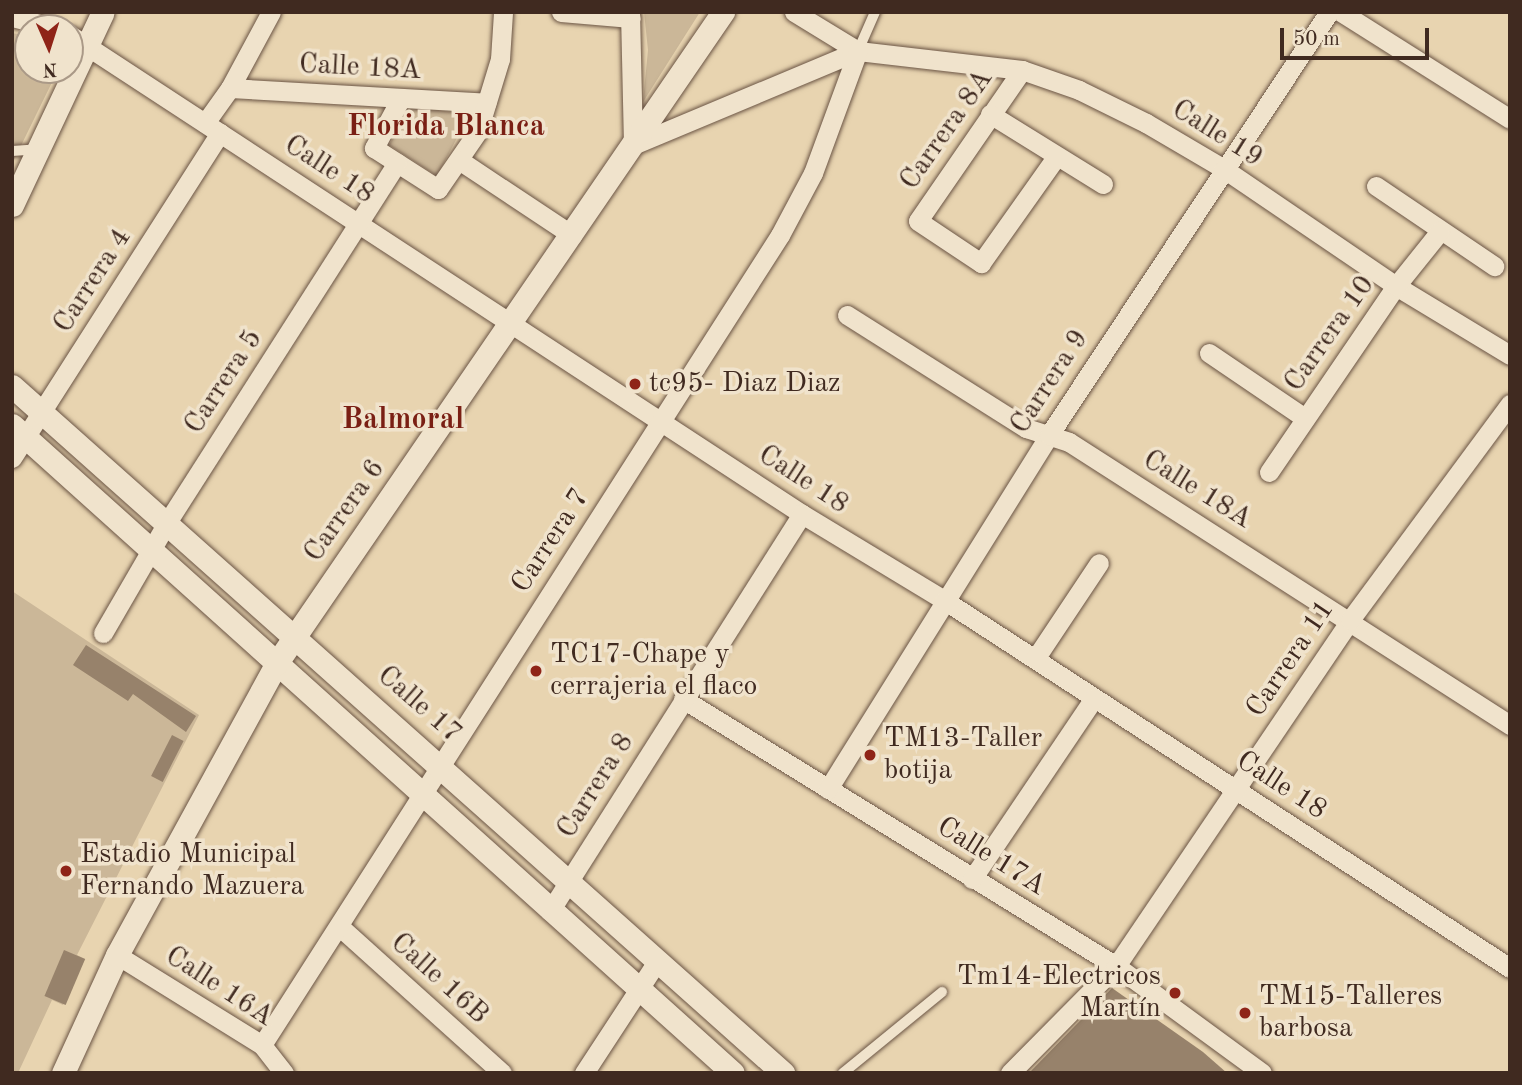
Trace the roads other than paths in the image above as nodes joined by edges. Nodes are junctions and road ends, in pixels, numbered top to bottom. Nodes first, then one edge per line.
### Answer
1 (103, 12) edge
2 (271, 12) edge
3 (503, 12) edge
4 (561, 12) edge
5 (723, 12) edge
6 (794, 12) edge
7 (874, 12) edge
8 (1329, 12) edge
9 (1340, 12) edge
10 (631, 15) edge
11 (84, 34) edge
12 (84, 42) edge
13 (858, 51) junction
14 (1022, 70) junction
15 (63, 84) edge
16 (230, 88) junction
17 (401, 98) junction
18 (487, 103) junction
19 (990, 114) junction
20 (1510, 119) edge
21 (212, 128) junction
22 (633, 145) junction
23 (39, 149) junction
24 (12, 151) edge
25 (1056, 157) junction
26 (459, 160) junction
27 (397, 163) junction
28 (1224, 169) junction
29 (1103, 184) dead end
30 (1376, 186) dead end
31 (12, 205) edge
32 (358, 223) junction
33 (1440, 231) junction
34 (572, 235) junction
35 (1494, 266) dead end
36 (1396, 286) junction
37 (847, 315) dead end
38 (511, 323) junction
39 (1209, 353) dead end
40 (1510, 355) edge
41 (12, 386) edge
42 (1510, 404) edge
43 (44, 410) junction
44 (1305, 418) junction
45 (661, 422) junction
46 (19, 431) edge
47 (1049, 435) junction
48 (12, 458) edge
49 (1269, 472) dead end
50 (802, 514) junction
51 (168, 521) junction
52 (151, 549) junction
53 (1099, 563) dead end
54 (944, 600) junction
55 (1350, 620) junction
56 (103, 633) dead end
57 (295, 636) junction
58 (1035, 659) junction
59 (276, 664) junction
60 (1094, 698) junction
61 (683, 699) junction
62 (1510, 725) edge
63 (441, 764) junction
64 (828, 789) junction
65 (424, 790) junction
66 (1237, 791) junction
67 (972, 879) junction
68 (569, 880) junction
69 (550, 911) junction
70 (340, 927) junction
71 (117, 955) junction
72 (656, 963) junction
73 (1116, 966) junction
74 (1510, 968) edge
75 (638, 990) junction
76 (943, 992) dead end
77 (262, 1045) junction
78 (63, 1073) edge
79 (284, 1073) edge
80 (502, 1073) edge
81 (584, 1073) edge
82 (733, 1073) edge
83 (783, 1073) edge
84 (843, 1073) edge
85 (1010, 1073) edge
86 (1262, 1073) edge

1 - 11 street
2 - 16 street, Carrera 4
3 - 18 street
4 - 10 street
5 - 22 street, Carrera 6
6 - 13 street, Calle 19
7 - 13 lane
8 - 28 street, Carrera 9
9 - 20 street
10 - 22 street
12 - 21 street, Calle 18
13 - 14 street, Calle 19
13 - 22 street, Calle 19
13 - 45 street, Carrera 7
14 - 19 street, Carrera 8A
14 - 28 street, Calle 19
15 - 23 street
16 - 17 street, Calle 18A
16 - 21 street, Carrera 4
17 - 18 street, Calle 18A
17 - 27 street
18 - 26 street
19 - 25 street
19 - 25 street, Carrera 8A
21 - 32 street, Calle 18
21 - 43 street, Carrera 4
22 - 34 street, Carrera 6
23 - 24 lane
23 - 31 street
25 - 29 street
26 - 27 street
26 - 34 street
27 - 32 street, Carrera 5
28 - 36 street, Calle 19
28 - 47 street, Carrera 9
30 - 33 street
32 - 38 street, Calle 18
32 - 51 street, Carrera 5
33 - 35 street
33 - 36 street, Carrera 10
34 - 38 street, Carrera 6
36 - 40 street, Calle 19
36 - 44 street, Carrera 10
37 - 47 street, Calle 18A
38 - 45 street, Calle 18
38 - 57 street, Carrera 6
39 - 44 street
41 - 43 street, Calle 17
42 - 55 street, Carrera 11
43 - 46 street, Carrera 4
43 - 51 street, Calle 17
44 - 49 street, Carrera 10
45 - 50 street, Calle 18
45 - 63 street, Carrera 7
46 - 48 street, Carrera 4
46 - 52 street
47 - 54 street, Carrera 9
47 - 55 street, Calle 18A
50 - 54 street, Calle 18
50 - 61 street, Carrera 8
51 - 52 street, Carrera 5
51 - 57 street, Calle 17
52 - 56 street, Carrera 5
52 - 59 street
53 - 58 street
54 - 58 street, Calle 18
54 - 64 street, Carrera 9
55 - 62 street, Calle 18A
55 - 66 street, Carrera 11
57 - 59 street, Carrera 6
57 - 63 street, Calle 17
58 - 60 street, Calle 18
59 - 65 street
59 - 71 street, Carrera 6
60 - 66 street, Calle 18
60 - 67 street
61 - 64 street, Calle 17A
61 - 68 street, Carrera 8
63 - 65 street, Carrera 7
63 - 68 street, Calle 17
64 - 67 street, Calle 17A
65 - 69 street
65 - 70 street, Carrera 7
66 - 73 street, Carrera 11
66 - 74 street, Calle 18
67 - 73 street, Calle 17A
68 - 69 street, Carrera 8
68 - 72 street, Calle 17
69 - 75 street
70 - 77 street, Carrera 7
70 - 80 street, Calle 16B
71 - 77 street, Calle 16A
71 - 78 street, Carrera 6
72 - 75 street
72 - 83 street, Calle 17
73 - 85 street, Carrera 11
73 - 86 street, Calle 17A
75 - 81 street
75 - 82 street
76 - 84 lane
77 - 79 street, Calle 16A

